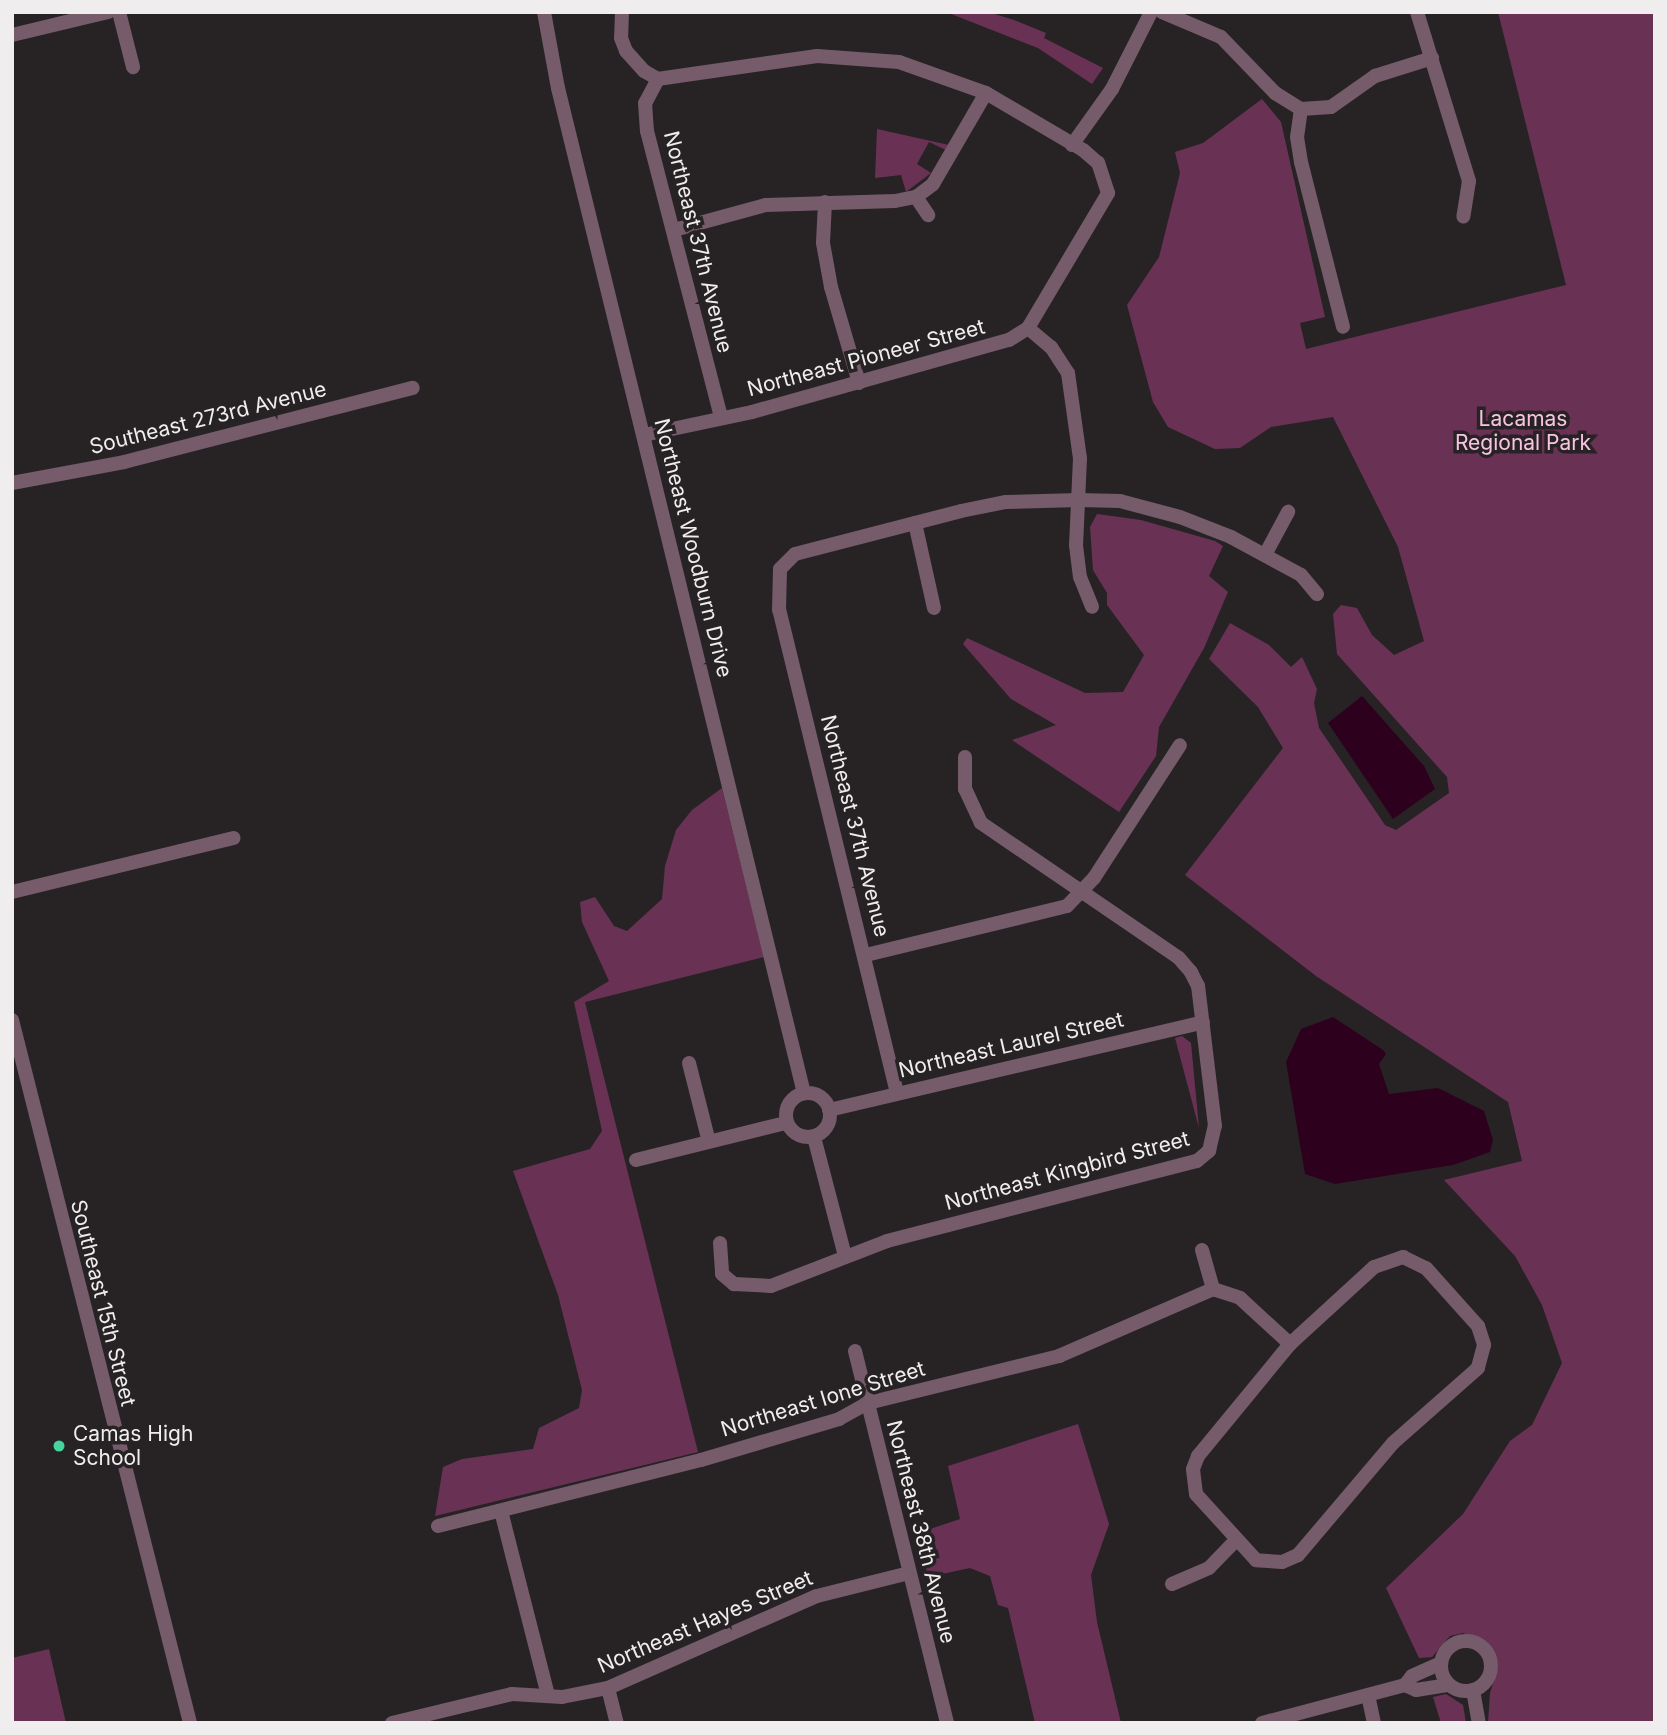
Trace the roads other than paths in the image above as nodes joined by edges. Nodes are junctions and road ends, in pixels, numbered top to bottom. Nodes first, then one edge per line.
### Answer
1 (108, 12) edge
2 (119, 12) edge
3 (544, 12) edge
4 (622, 12) edge
5 (1151, 12) edge
6 (1162, 12) edge
7 (1417, 12) edge
8 (12, 35) edge
9 (1432, 58) junction
10 (133, 66) dead end
11 (658, 79) junction
12 (986, 93) junction
13 (1301, 109) junction
14 (1072, 145) junction
15 (916, 197) junction
16 (825, 202) junction
17 (928, 215) dead end
18 (1463, 216) dead end
19 (674, 230) junction
20 (1343, 327) dead end
21 (1028, 328) junction
22 (859, 383) junction
23 (413, 388) dead end
24 (721, 417) junction
25 (644, 435) junction
26 (12, 484) edge
27 (1079, 499) junction
28 (1288, 512) dead end
29 (915, 523) junction
30 (1266, 553) junction
31 (1317, 594) dead end
32 (1092, 607) dead end
33 (934, 608) dead end
34 (1180, 745) dead end
35 (965, 757) dead end
36 (234, 838) dead end
37 (12, 892) edge
38 (1082, 894) junction
39 (866, 955) junction
40 (12, 1020) edge
41 (1203, 1022) junction
42 (689, 1063) dead end
43 (804, 1093) junction
44 (897, 1093) junction
45 (829, 1110) junction
46 (786, 1123) junction
47 (814, 1137) junction
48 (709, 1142) junction
49 (636, 1160) dead end
50 (720, 1243) dead end
51 (1202, 1250) dead end
52 (845, 1256) junction
53 (1213, 1289) junction
54 (1290, 1344) junction
55 (855, 1351) dead end
56 (868, 1403) junction
57 (500, 1511) junction
58 (438, 1526) dead end
59 (1235, 1541) junction
60 (909, 1573) junction
61 (1172, 1584) dead end
62 (1441, 1663) junction
63 (1405, 1685) junction
64 (1450, 1685) junction
65 (608, 1688) junction
66 (1473, 1690) junction
67 (1367, 1695) junction
68 (548, 1696) junction
69 (190, 1723) edge
70 (392, 1723) edge
71 (617, 1723) edge
72 (947, 1723) edge
73 (1262, 1723) edge
74 (1374, 1723) edge
75 (1479, 1723) edge

1 - 8 street
2 - 10 street
3 - 25 street, Northeast Woodburn Drive
4 - 11 street
5 - 14 street
6 - 13 street
7 - 9 street
9 - 13 street
9 - 18 street
11 - 12 street
11 - 19 street, Northeast 37th Avenue
12 - 14 street
12 - 15 street
13 - 20 street
14 - 21 street
15 - 16 street
15 - 17 street
16 - 19 street
16 - 22 street
19 - 24 street, Northeast 37th Avenue
21 - 22 street, Northeast Pioneer Street
21 - 27 street
22 - 24 street, Northeast Pioneer Street
23 - 26 street, Southeast 273rd Avenue
24 - 25 street, Northeast Pioneer Street
25 - 43 street, Northeast Woodburn Drive
27 - 29 street
27 - 30 street
27 - 32 street
28 - 30 street
29 - 33 street
29 - 39 street, Northeast 37th Avenue
30 - 31 street
34 - 38 street
35 - 38 street, Northeast Kingbird Street
36 - 37 street
38 - 39 street
38 - 41 street, Northeast Kingbird Street
39 - 44 street, Northeast 37th Avenue
40 - 69 street, Southeast 15th Street
41 - 44 street, Northeast Laurel Street
41 - 52 street, Northeast Kingbird Street
42 - 48 street
43 - 45 street
43 - 46 street
44 - 45 street, Northeast Laurel Street
45 - 47 street
46 - 47 street
46 - 48 street
47 - 52 street
48 - 49 street
50 - 52 street, Northeast Kingbird Street
51 - 53 street
53 - 54 street
53 - 56 street, Northeast Ione Street
54 - 59 street
54 - 59 street
55 - 56 street, Northeast 38th Avenue
56 - 57 street, Northeast Ione Street
56 - 60 street, Northeast 38th Avenue
57 - 58 street, Northeast Ione Street
57 - 68 street
59 - 61 street
60 - 65 street, Northeast Hayes Street
60 - 72 street, Northeast 38th Avenue
62 - 63 street
62 - 64 street
62 - 66 street
63 - 64 street
63 - 67 street
64 - 66 street
65 - 68 street, Northeast Hayes Street
65 - 71 street
66 - 75 street
67 - 73 street
67 - 74 street
68 - 70 street, Northeast Hayes Street

